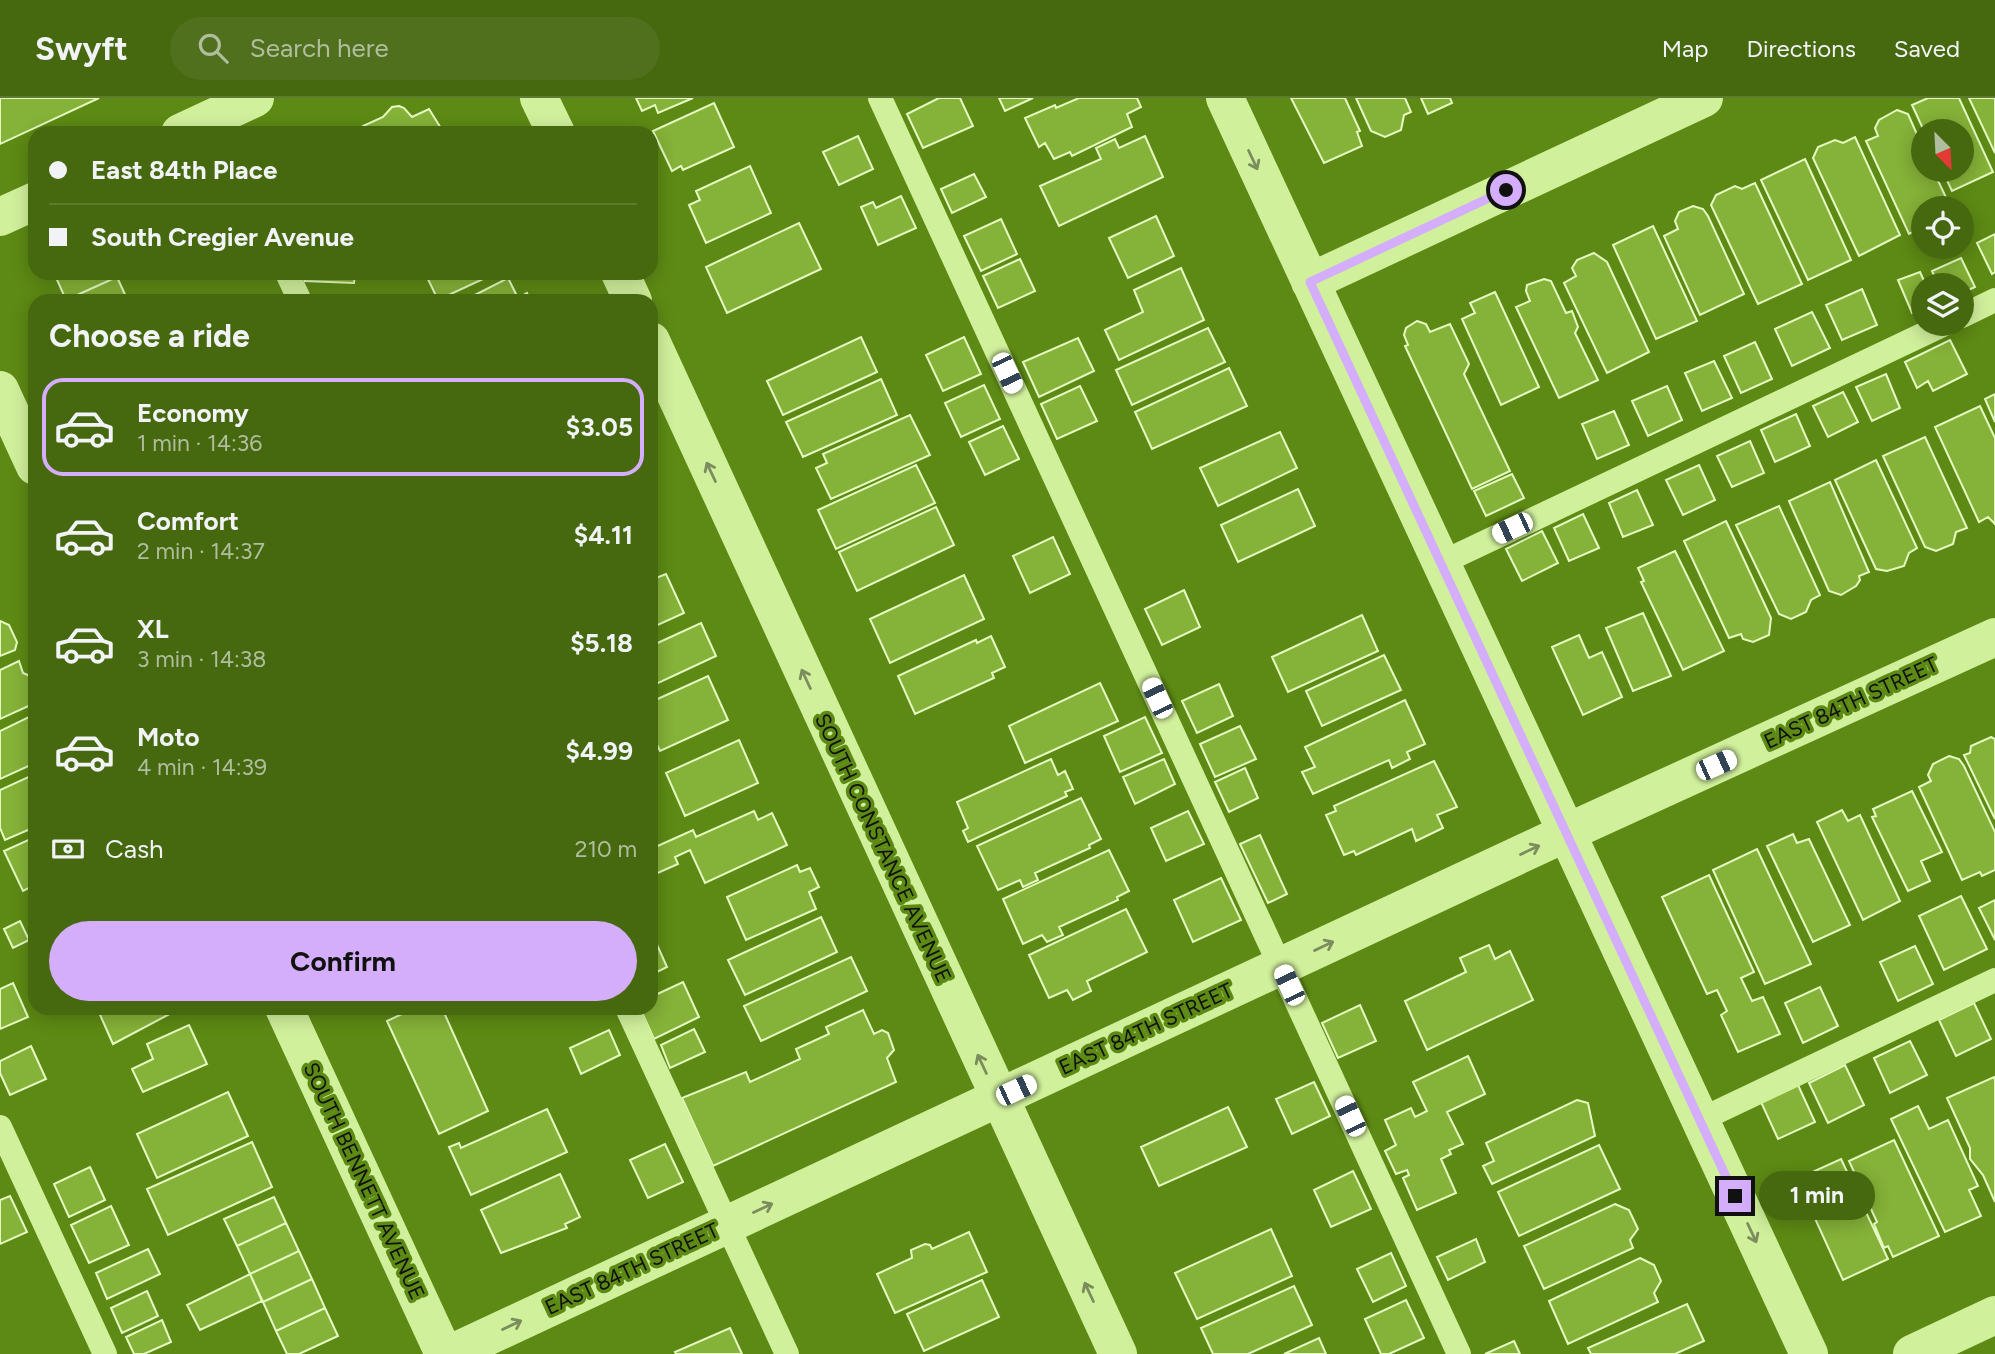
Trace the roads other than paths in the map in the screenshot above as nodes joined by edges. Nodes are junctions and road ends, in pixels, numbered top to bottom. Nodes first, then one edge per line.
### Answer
1 (255, 98) edge
2 (540, 98) edge
3 (880, 98) edge
4 (1225, 98) edge
5 (1704, 98) edge
6 (214, 116) edge
7 (194, 126) edge
8 (552, 126) edge
9 (28, 204) edge
10 (0, 217) edge
11 (1310, 282) junction
12 (1995, 300) edge
13 (1974, 310) edge
14 (1920, 336) edge
15 (658, 356) edge
16 (0, 390) edge
17 (28, 451) edge
18 (1441, 562) junction
19 (1995, 637) edge
20 (1566, 833) junction
21 (1281, 967) junction
22 (1995, 980) edge
23 (287, 1015) edge
24 (630, 1015) edge
25 (998, 1098) junction
26 (1700, 1120) junction
27 (0, 1127) edge
28 (727, 1225) junction
29 (1995, 1315) edge
30 (104, 1354) edge
31 (444, 1354) edge
32 (450, 1354) edge
33 (787, 1354) edge
34 (1118, 1354) edge
35 (1460, 1354) edge
36 (1809, 1354) edge
37 (1912, 1354) edge

1 - 6 street
2 - 8 street
3 - 21 lane
4 -> 11 street
5 - 11 street
6 - 7 street
9 - 10 street
11 - 18 street
12 - 13 lane
14 - 18 lane
25 -> 15 street, SOUTH CONSTANCE AVENUE
16 - 17 street
18 - 20 street
19 - 20 street, EAST 84TH STREET
21 -> 20 street, EAST 84TH STREET
20 - 26 street
21 - 25 street, EAST 84TH STREET
21 - 35 lane
22 - 26 lane
23 - 31 street, SOUTH BENNETT AVENUE
24 - 28 lane
28 -> 25 street, EAST 84TH STREET
34 -> 25 street, SOUTH CONSTANCE AVENUE
26 -> 36 street
27 - 30 lane
32 -> 28 street, EAST 84TH STREET
28 - 33 lane
29 - 37 street

